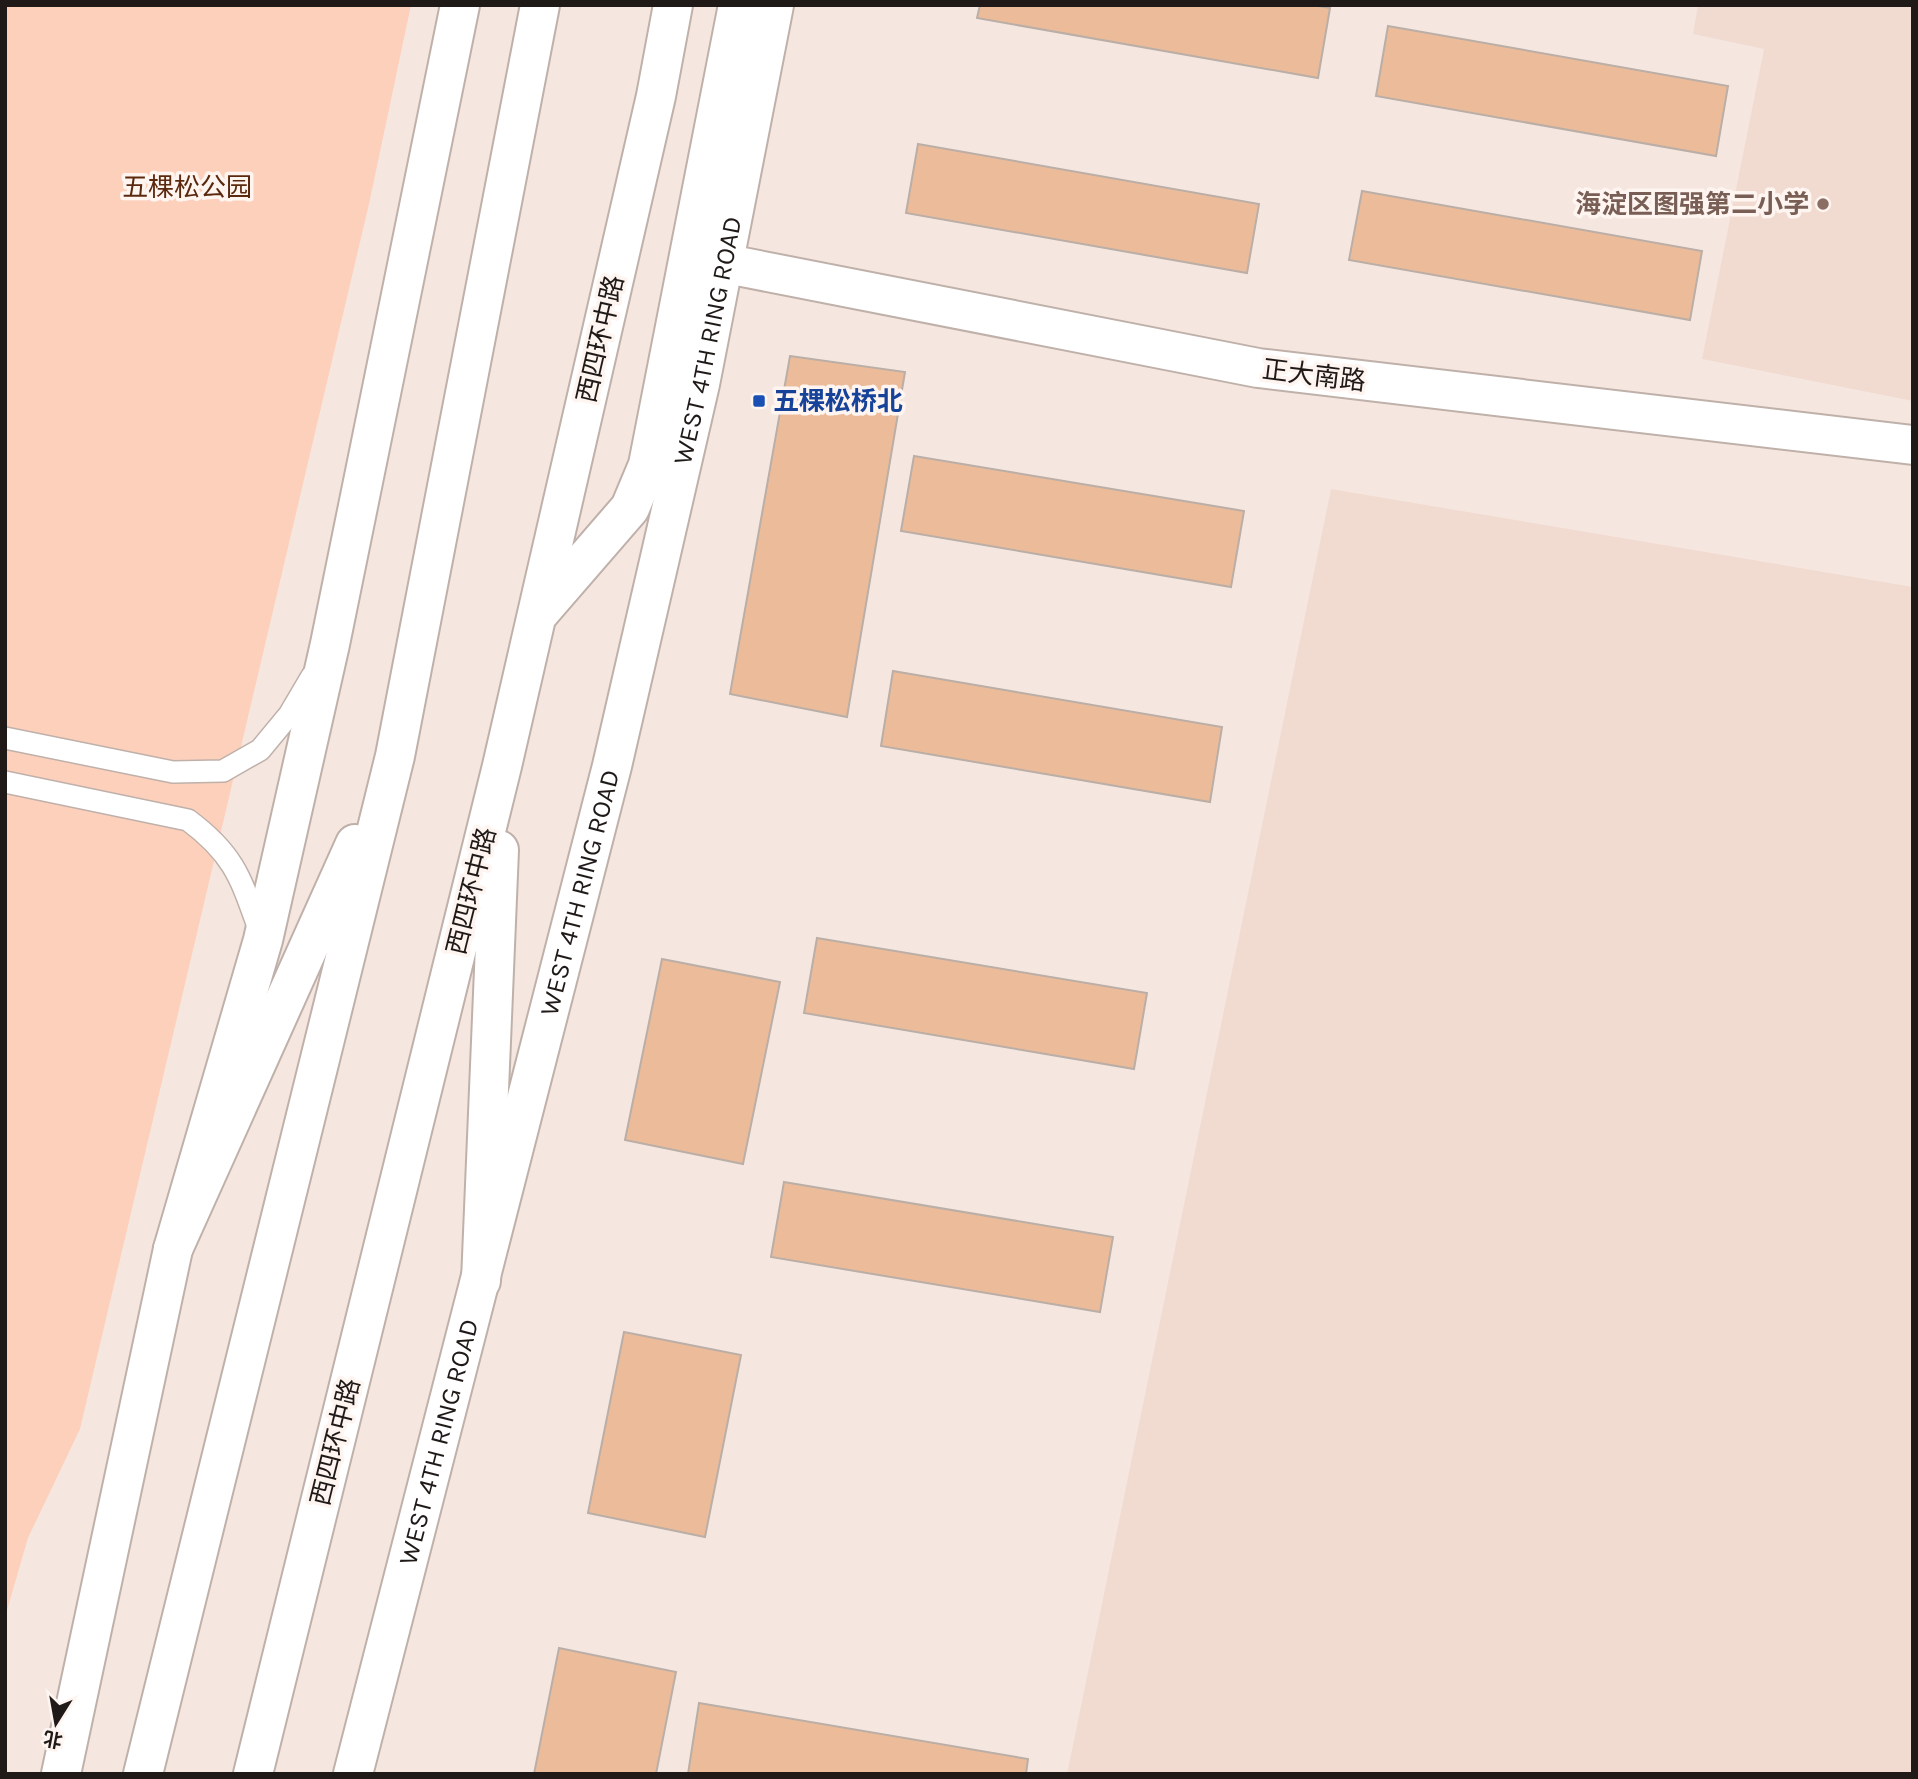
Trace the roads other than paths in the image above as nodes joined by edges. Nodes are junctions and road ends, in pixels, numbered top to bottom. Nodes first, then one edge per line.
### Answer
1 (460, 5) edge
2 (540, 5) edge
3 (673, 5) edge
4 (738, 5) edge
5 (774, 5) edge
6 (722, 263) junction
7 (1913, 445) edge
8 (537, 616) junction
9 (330, 644) junction
10 (5, 738) edge
11 (395, 756) junction
12 (502, 766) junction
13 (5, 782) edge
14 (263, 940) junction
15 (173, 1249) junction
16 (481, 1281) junction
17 (61, 1774) edge
18 (143, 1774) edge
19 (253, 1774) edge
20 (353, 1774) edge

1 - 9 main road
2 - 11 main road
3 - 8 main road, 西四环中路
4 - 8 main road
5 - 6 main road, WEST 4TH RING ROAD
6 - 7 main road, 正大南路
6 - 16 main road, WEST 4TH RING ROAD
8 - 12 main road, 西四环中路
9 - 10 lane
9 - 14 main road
11 - 15 main road
11 - 18 main road
12 - 16 main road
12 - 19 main road, 西四环中路
13 - 14 lane
14 - 15 main road
15 - 17 main road
16 - 20 main road, WEST 4TH RING ROAD

